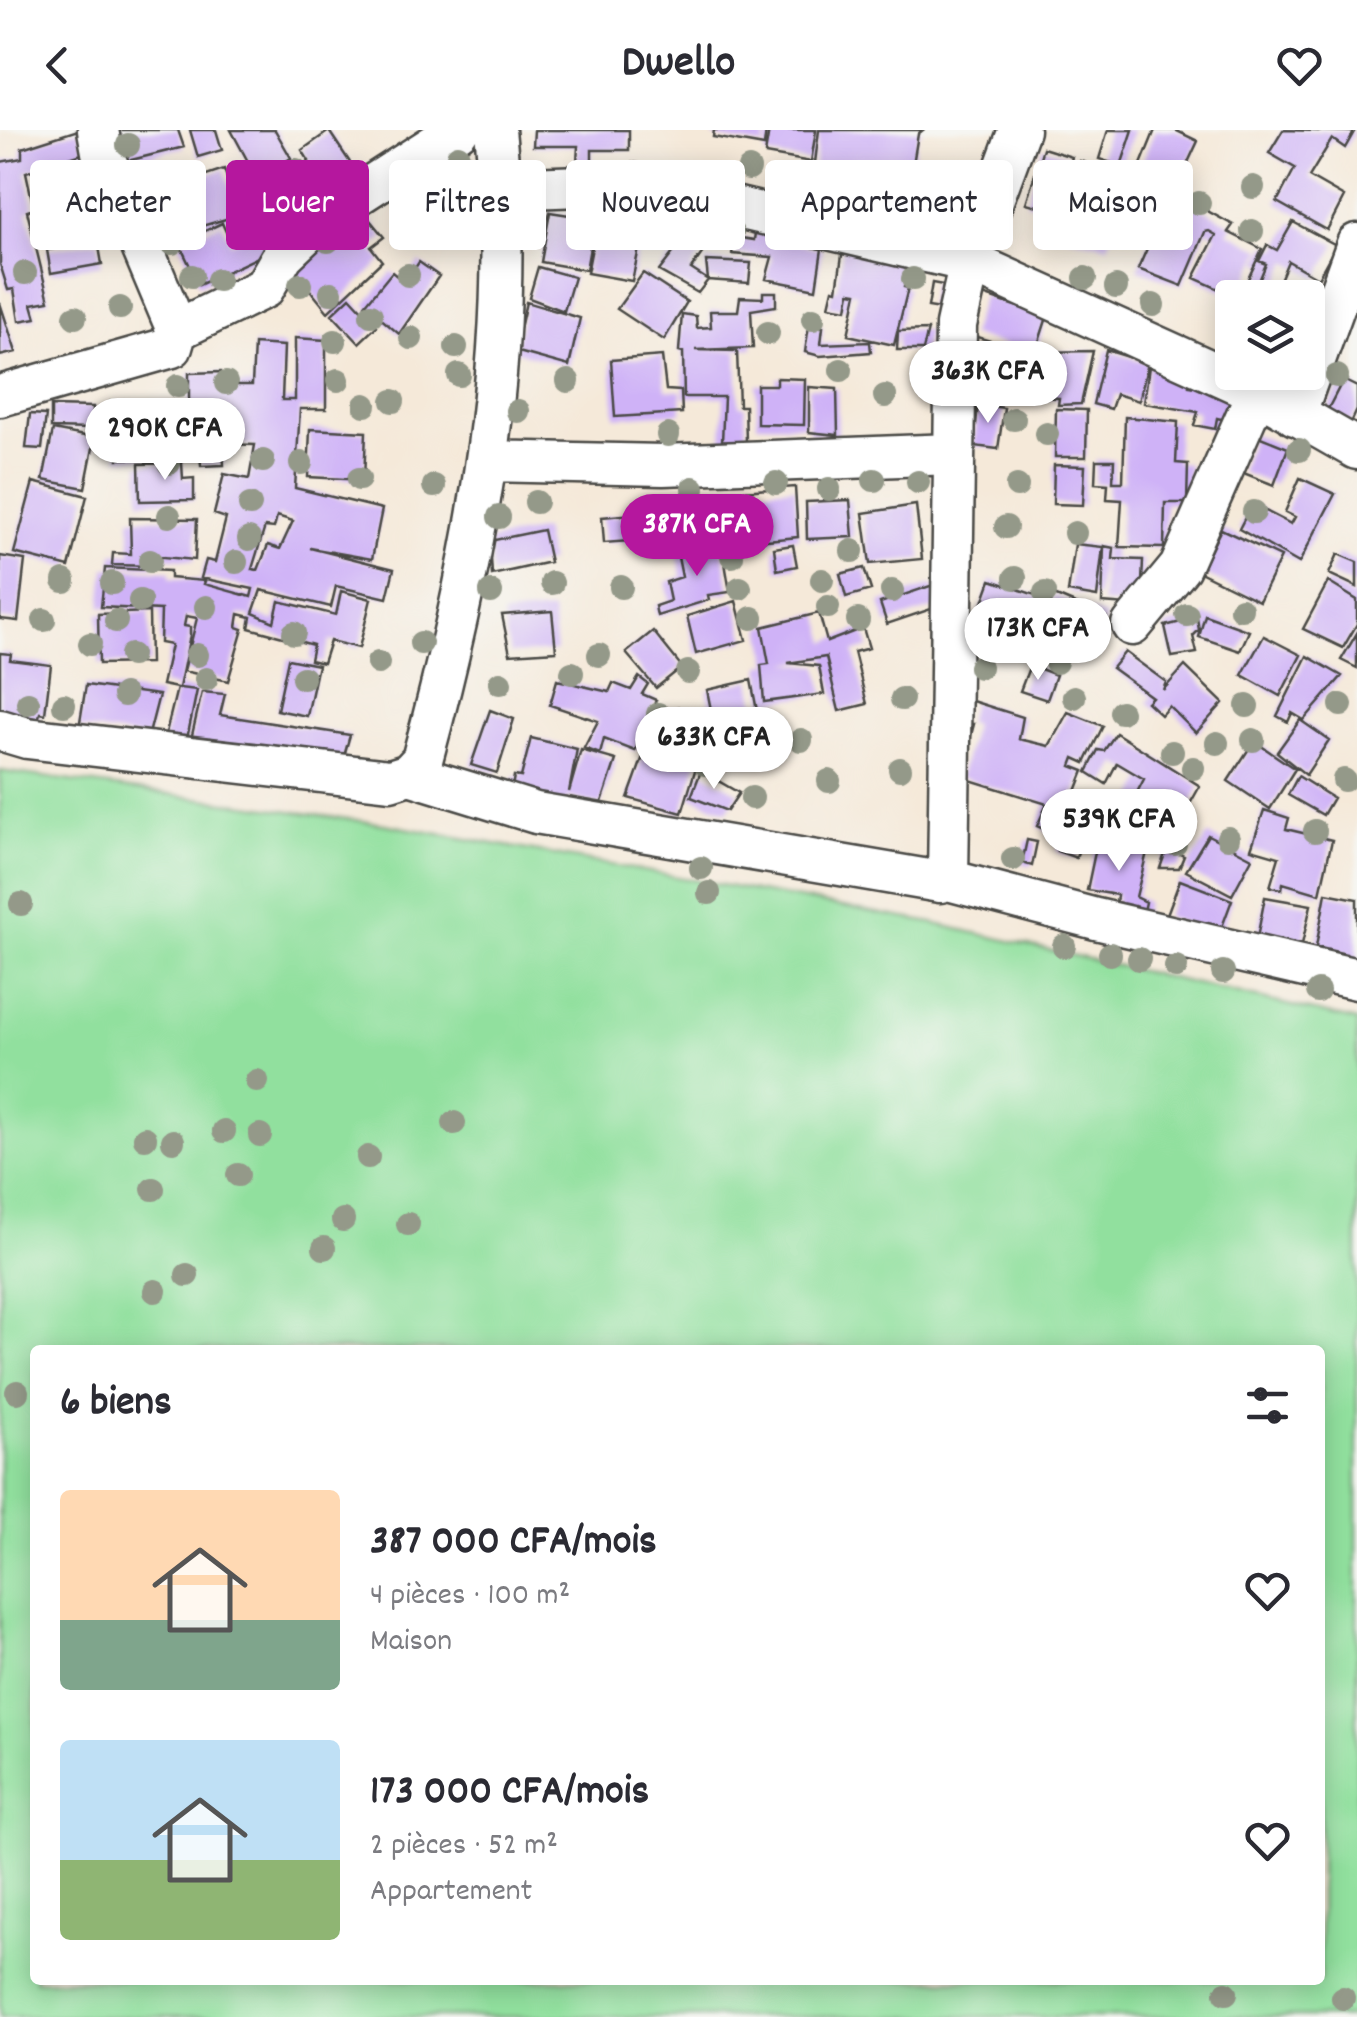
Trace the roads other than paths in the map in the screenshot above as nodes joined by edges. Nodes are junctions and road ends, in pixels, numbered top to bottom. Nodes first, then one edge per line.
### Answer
1 (98, 130) edge
2 (458, 130) edge
3 (496, 130) edge
4 (1019, 130) edge
5 (499, 160) edge
6 (546, 187) edge
7 (1357, 244) edge
8 (500, 250) edge
9 (970, 262) junction
10 (177, 330) junction
11 (1256, 392) junction
12 (0, 396) edge
13 (1294, 415) junction
14 (1357, 449) edge
15 (952, 454) junction
16 (486, 460) junction
17 (1132, 625) dead end
18 (0, 730) edge
19 (409, 774) junction
20 (948, 880) junction
21 (1357, 979) edge

1 - 10 street
2 - 10 street
3 - 5 street
4 - 9 street
6 - 9 street
7 - 13 street
8 - 16 street
9 - 11 street
9 - 15 street
10 - 12 street
11 - 13 street
11 - 17 street
13 - 14 street
15 - 16 street
15 - 20 street
16 - 19 street
18 - 19 street
19 - 20 street
20 - 21 street

